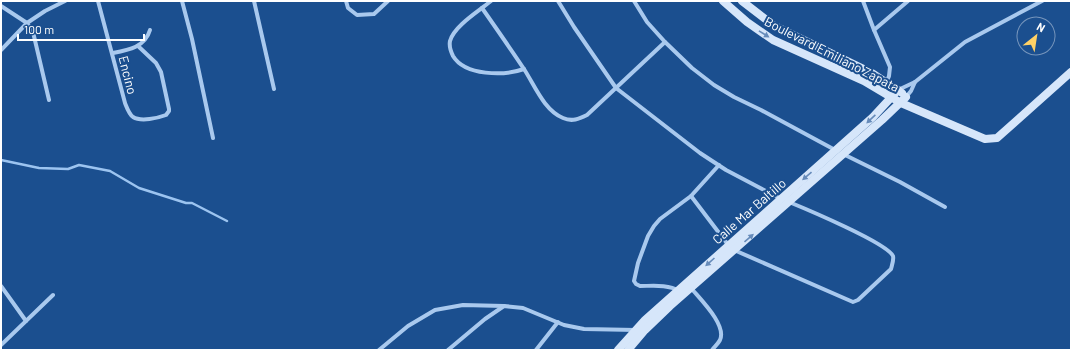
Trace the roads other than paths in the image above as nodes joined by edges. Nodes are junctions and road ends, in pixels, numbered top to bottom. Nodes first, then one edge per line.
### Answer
1 (65, 1) edge
2 (98, 1) edge
3 (182, 1) edge
4 (254, 1) edge
5 (346, 1) edge
6 (388, 1) edge
7 (491, 1) edge
8 (558, 1) edge
9 (634, 1) edge
10 (723, 1) edge
11 (742, 1) edge
12 (864, 1) edge
13 (908, 1) edge
14 (1042, 1) edge
15 (1, 6) edge
16 (482, 8) junction
17 (27, 23) junction
18 (150, 30) dead end
19 (874, 30) junction
20 (665, 42) junction
21 (138, 46) junction
22 (1, 50) edge
23 (113, 53) junction
24 (524, 69) junction
25 (1071, 72) edge
26 (915, 82) junction
27 (887, 83) junction
28 (616, 88) junction
29 (274, 89) dead end
30 (898, 90) junction
31 (883, 92) junction
32 (892, 97) junction
33 (49, 100) dead end
34 (903, 100) junction
35 (214, 138) dead end
36 (840, 152) junction
37 (719, 166) junction
38 (691, 196) junction
39 (781, 199) junction
40 (790, 202) junction
41 (945, 207) dead end
42 (731, 248) junction
43 (689, 285) junction
44 (1, 286) edge
45 (681, 292) junction
46 (53, 295) dead end
47 (504, 306) junction
48 (26, 320) junction
49 (558, 322) junction
50 (638, 332) junction
51 (1, 344) edge
52 (379, 350) edge
53 (448, 350) edge
54 (536, 350) edge
55 (618, 350) edge
56 (628, 350) edge
57 (712, 350) edge

1 - 17 street
2 - 23 street, Encino
3 - 35 street
4 - 29 street
5 - 6 street
7 - 16 street
8 - 28 street
9 - 20 street
10 -> 31 main road, Boulevard Emiliano Zapata
11 - 27 main road
12 - 19 street
13 - 19 street
14 - 26 street
15 - 17 street
16 - 24 street
16 - 24 street
17 - 22 street
17 - 33 street
18 - 21 street
19 - 27 street
20 - 28 street
20 - 36 street
21 - 23 street
21 - 23 street, Encino
24 - 28 street
25 - 34 main road, Boulevard Emiliano Zapata
26 - 30 street
26 - 34 street
27 - 30 main road
27 - 31 street
28 - 37 street
30 - 32 main road, Calle Mar Baltillo
30 - 34 main road
31 - 32 main road, Boulevard Emiliano Zapata
32 - 34 main road, Boulevard Emiliano Zapata
32 -> 36 main road, Calle Mar Baltillo
34 - 36 main road, Calle Mar Baltillo
36 -> 39 main road, Calle Mar Baltillo
36 - 40 main road, Calle Mar Baltillo
36 - 41 street
37 - 38 street
37 - 39 street
38 - 42 street
38 - 45 street
39 - 40 street
39 - 42 main road, Calle Mar Baltillo
42 -> 40 main road, Calle Mar Baltillo
40 - 42 street
42 - 43 main road, Calle Mar Baltillo
43 - 45 main road, Calle Mar Baltillo
43 - 57 street
44 - 48 street
45 - 50 main road, Calle Mar Baltillo
46 - 48 street
47 - 49 street
47 - 52 street
47 - 53 street
48 - 51 street
49 - 50 street
49 - 54 street
50 - 55 main road, Calle Mar Baltillo
50 - 56 main road, Calle Mar Baltillo

